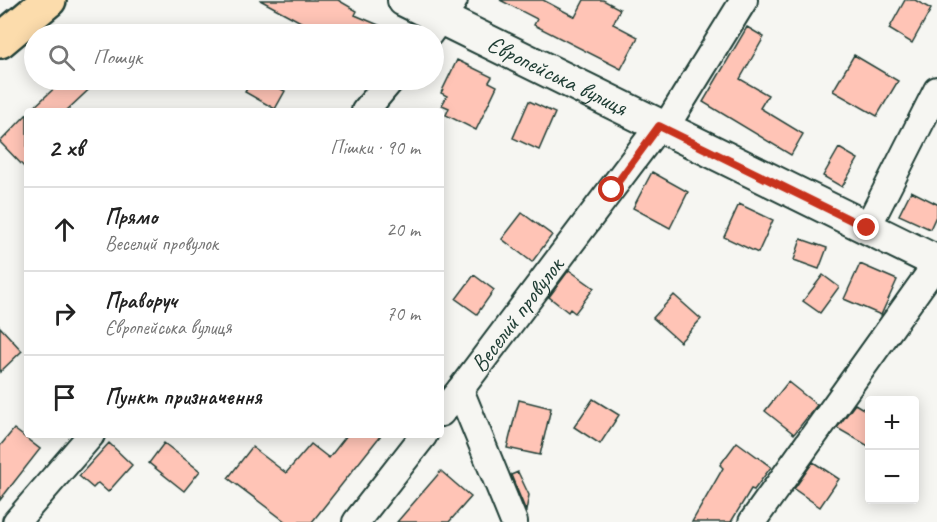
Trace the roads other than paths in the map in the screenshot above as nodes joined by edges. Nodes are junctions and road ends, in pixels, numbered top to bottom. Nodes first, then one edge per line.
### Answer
1 (49, 0) edge
2 (404, 0) edge
3 (744, 0) edge
4 (442, 18) edge
5 (0, 41) edge
6 (383, 90) edge
7 (937, 90) edge
8 (368, 108) edge
9 (662, 127) junction
10 (867, 228) junction
11 (937, 262) edge
12 (460, 390) junction
13 (444, 409) edge
14 (88, 438) edge
15 (422, 438) edge
16 (16, 522) edge
17 (357, 522) edge
18 (514, 522) edge
19 (752, 522) edge

1 - 5 main road
2 - 4 street, Європейська вулиця
3 - 9 street, Веселий провулок
4 - 9 street, Європейська вулиця
6 - 8 street
7 - 10 street
9 - 10 street, Європейська вулиця
9 - 12 street, Веселий провулок
10 - 11 street, Європейська вулиця
11 - 19 street
12 - 13 street
12 - 18 street, Веселий провулок
14 - 16 street
15 - 17 street

